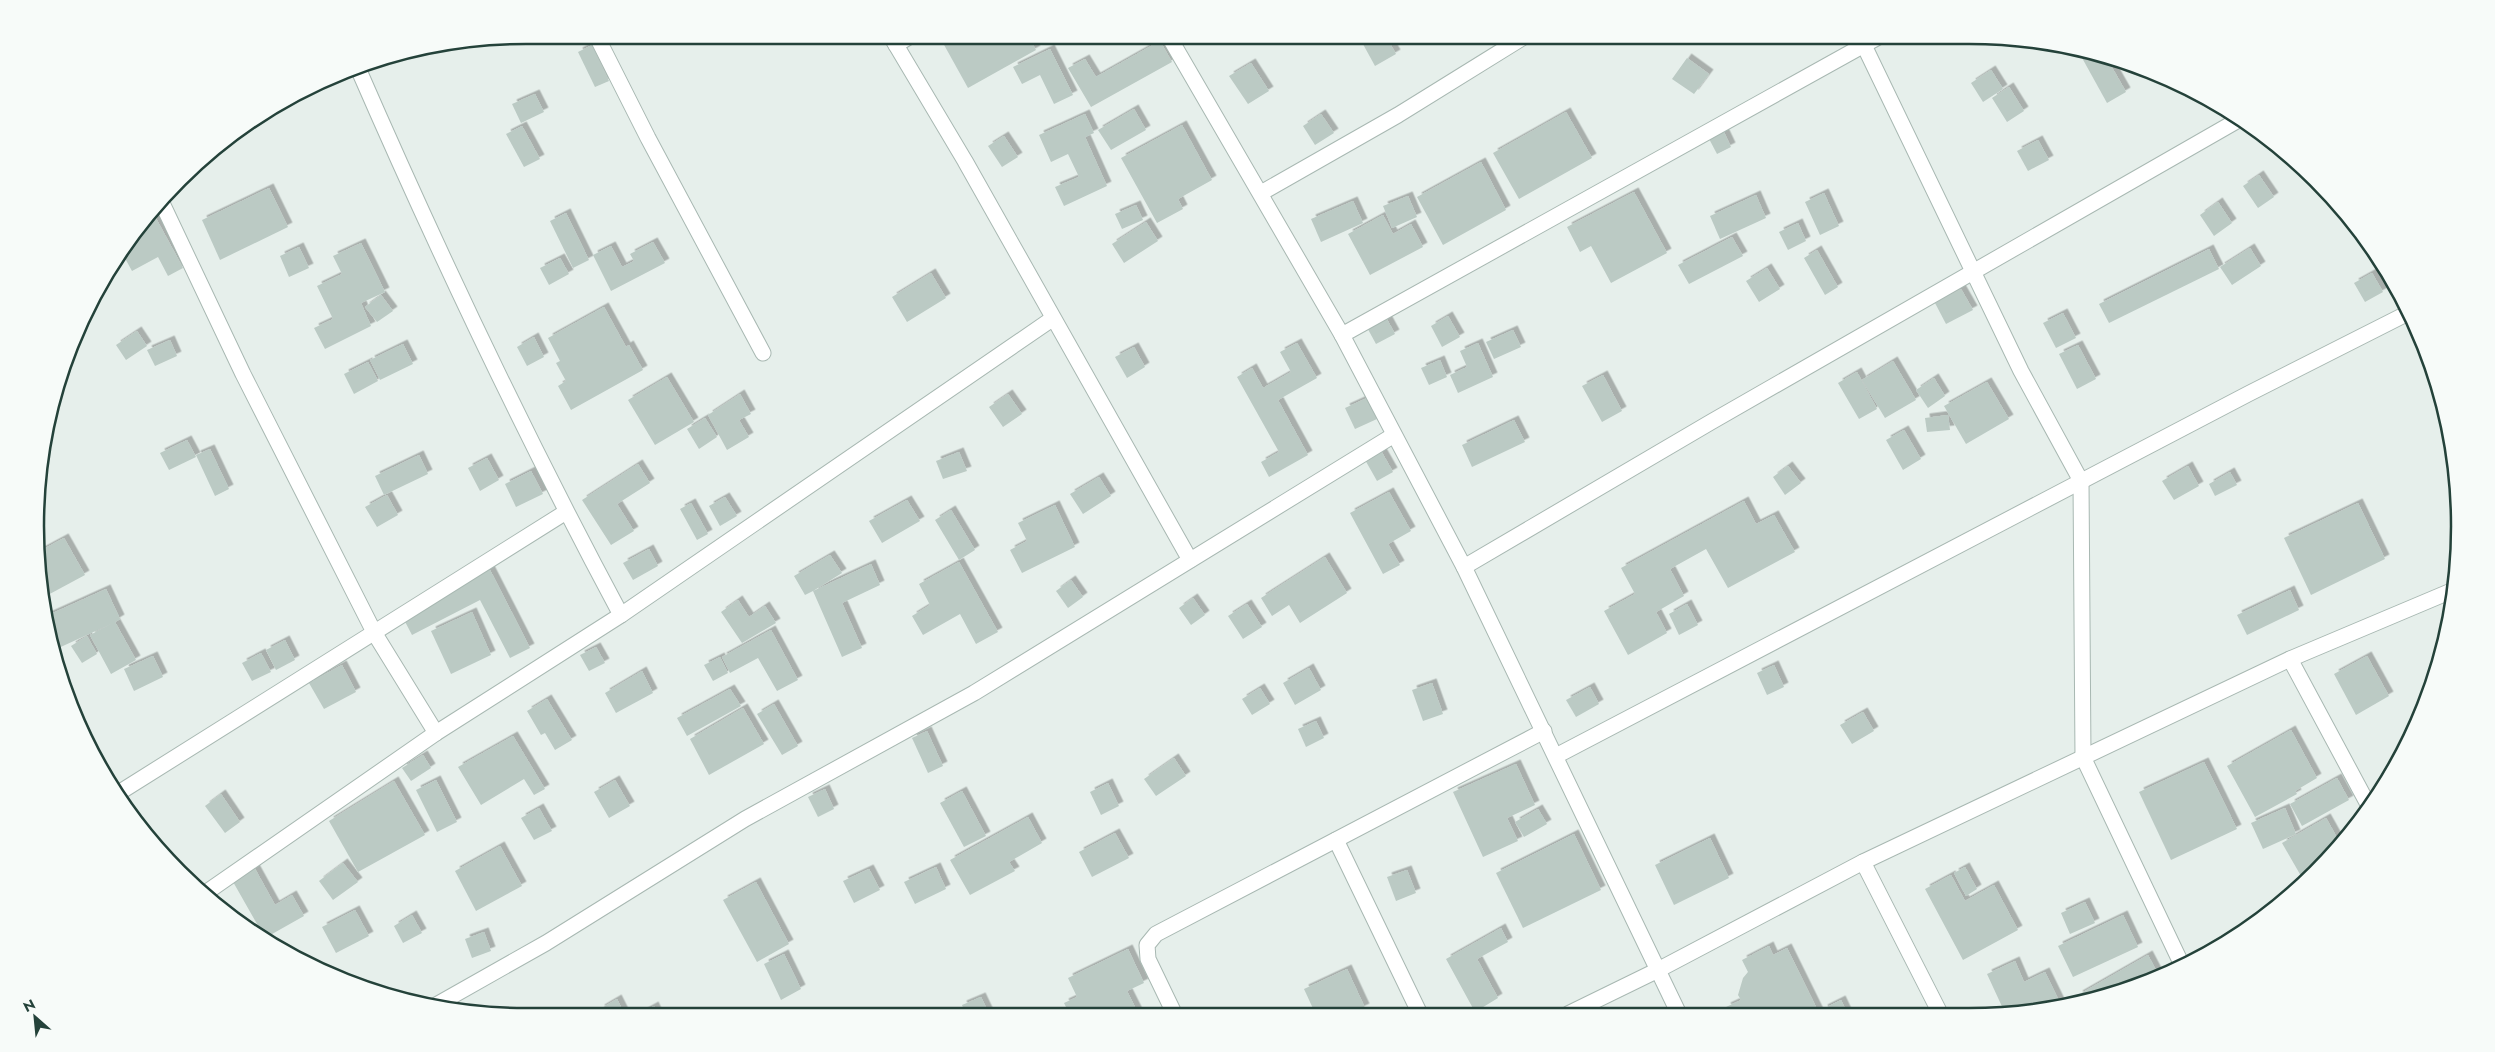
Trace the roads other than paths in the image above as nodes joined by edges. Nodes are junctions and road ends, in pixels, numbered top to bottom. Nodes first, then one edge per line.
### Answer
1 (601, 44) edge
2 (895, 44) edge
3 (1173, 44) edge
4 (1509, 44) edge
5 (1855, 44) edge
6 (1864, 44) edge
7 (360, 73) edge
8 (2233, 123) edge
9 (1261, 193) junction
10 (163, 208) edge
11 (1973, 273) junction
12 (2403, 316) edge
13 (1052, 319) junction
14 (1342, 336) junction
15 (763, 353) dead end
16 (1394, 435) junction
17 (2082, 481) junction
18 (566, 512) junction
19 (1190, 560) junction
20 (1464, 568) junction
21 (2446, 593) edge
22 (621, 615) junction
23 (375, 634) junction
24 (2290, 659) junction
25 (1544, 731) junction
26 (436, 733) junction
27 (1556, 756) junction
28 (2083, 757) junction
29 (123, 790) edge
30 (2366, 800) edge
31 (1336, 840) junction
32 (1863, 862) junction
33 (209, 890) edge
34 (2180, 960) edge
35 (1658, 970) junction
36 (444, 1001) edge
37 (1172, 1008) edge
38 (1417, 1008) edge
39 (1580, 1008) edge
40 (1676, 1008) edge
41 (1937, 1008) edge

1 - 15 street
2 - 13 street
3 - 9 street
4 - 9 street
5 - 14 street
6 - 11 street
7 - 18 street
8 - 11 street
9 - 14 street
10 - 23 street
11 - 17 street
11 - 20 street
12 - 17 street
13 - 19 street
13 - 22 street
14 - 16 street
16 - 19 street
16 - 20 street
17 - 27 street
17 - 28 street
18 - 22 street
18 - 23 street
19 - 36 street
20 - 25 street
21 - 24 street
22 - 26 street
23 - 26 street
23 - 29 street
24 - 28 street
24 - 30 street
25 - 27 street
25 - 31 street
26 - 33 street
27 - 35 street
28 - 32 street
28 - 34 street
31 - 37 street
31 - 38 street
32 - 35 street
32 - 41 street
35 - 39 street
35 - 40 street

